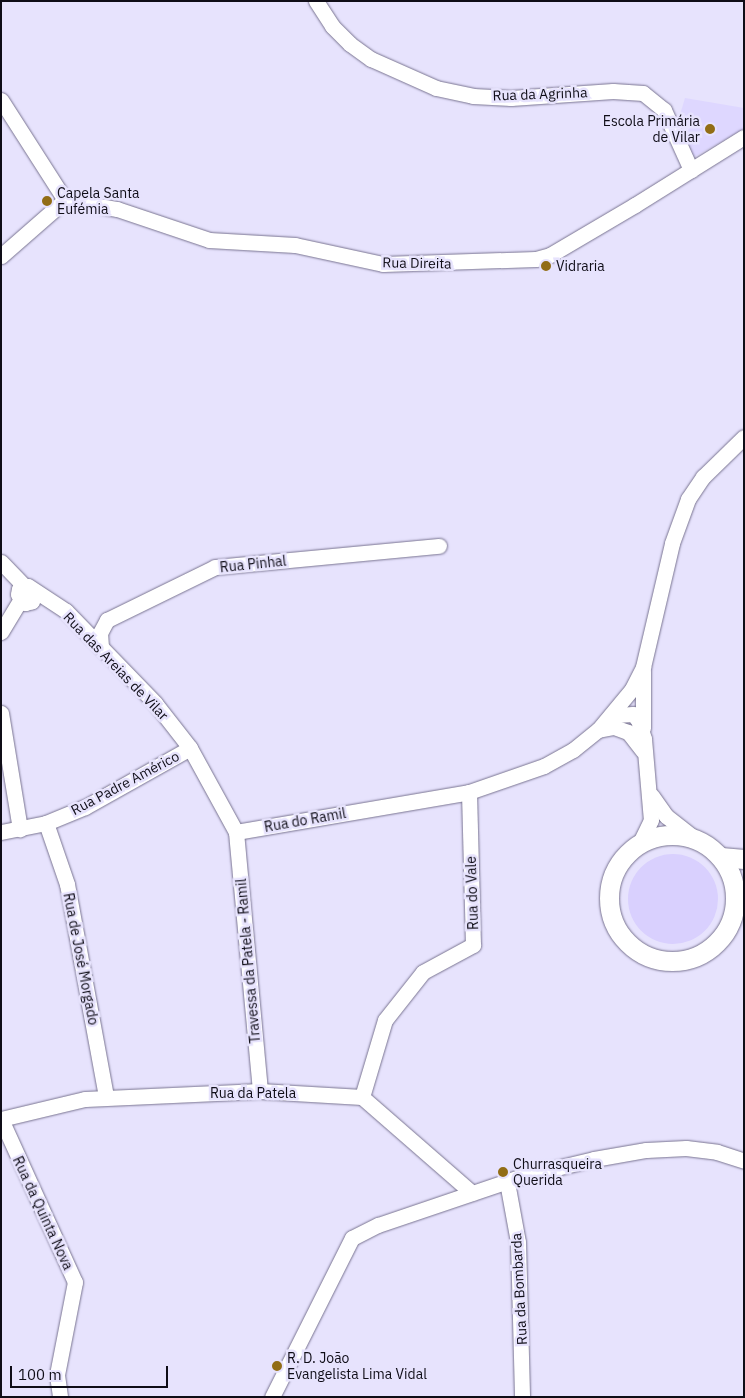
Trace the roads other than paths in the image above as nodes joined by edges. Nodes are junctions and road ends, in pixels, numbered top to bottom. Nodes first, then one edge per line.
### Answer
1 (316, 1) edge
2 (1, 100) edge
3 (744, 138) edge
4 (691, 170) junction
5 (65, 200) junction
6 (1, 256) edge
7 (744, 437) edge
8 (440, 546) dead end
9 (1, 562) edge
10 (26, 593) junction
11 (1, 632) edge
12 (101, 647) junction
13 (643, 667) junction
14 (1, 713) edge
15 (598, 730) junction
16 (644, 745) junction
17 (190, 748) junction
18 (469, 792) junction
19 (652, 796) junction
20 (46, 823) junction
21 (20, 829) junction
22 (1, 832) edge
23 (236, 832) junction
24 (692, 837) junction
25 (640, 843) junction
26 (722, 857) junction
27 (744, 859) edge
28 (740, 900) edge
29 (260, 1091) junction
30 (362, 1096) junction
31 (106, 1098) junction
32 (1, 1119) edge
33 (744, 1161) edge
34 (507, 1182) junction
35 (472, 1193) junction
36 (60, 1397) edge
37 (272, 1397) edge
38 (522, 1397) edge

1 - 4 street, Rua da Agrinha
2 - 5 street
3 - 4 street, Rua Direita
4 - 5 street, Rua Direita
5 - 6 street
7 - 13 street
8 - 12 street, Rua Pinhal
9 - 10 street, Rua das Areias de Vilar
10 - 11 street
10 - 12 street, Rua das Areias de Vilar
12 - 17 street, Rua das Areias de Vilar
13 - 15 street, Rua do Ramil
13 - 16 street
14 - 21 street
15 - 16 street
15 - 18 street, Rua do Ramil
16 - 19 street
17 - 20 street, Rua Padre Américo
17 - 23 street
18 - 23 street, Rua do Ramil
18 - 30 street, Rua do Vale
19 - 24 street
19 - 25 street
20 - 21 street, Rua Padre Américo
20 - 31 street, Rua de José Morgado
21 - 22 street, Rua Padre Américo
23 - 29 street, Travessa da Patela - Ramil
24 - 25 main road
24 - 26 main road
25 - 28 main road
26 - 27 main road
26 - 28 main road
29 - 30 street, Rua da Patela
29 - 31 street, Rua da Patela
30 - 35 street
31 - 32 street, Rua da Patela
32 - 36 street, Rua da Quinta Nova
33 - 34 street
34 - 35 street
34 - 38 street, Rua da Bombarda
35 - 37 street

